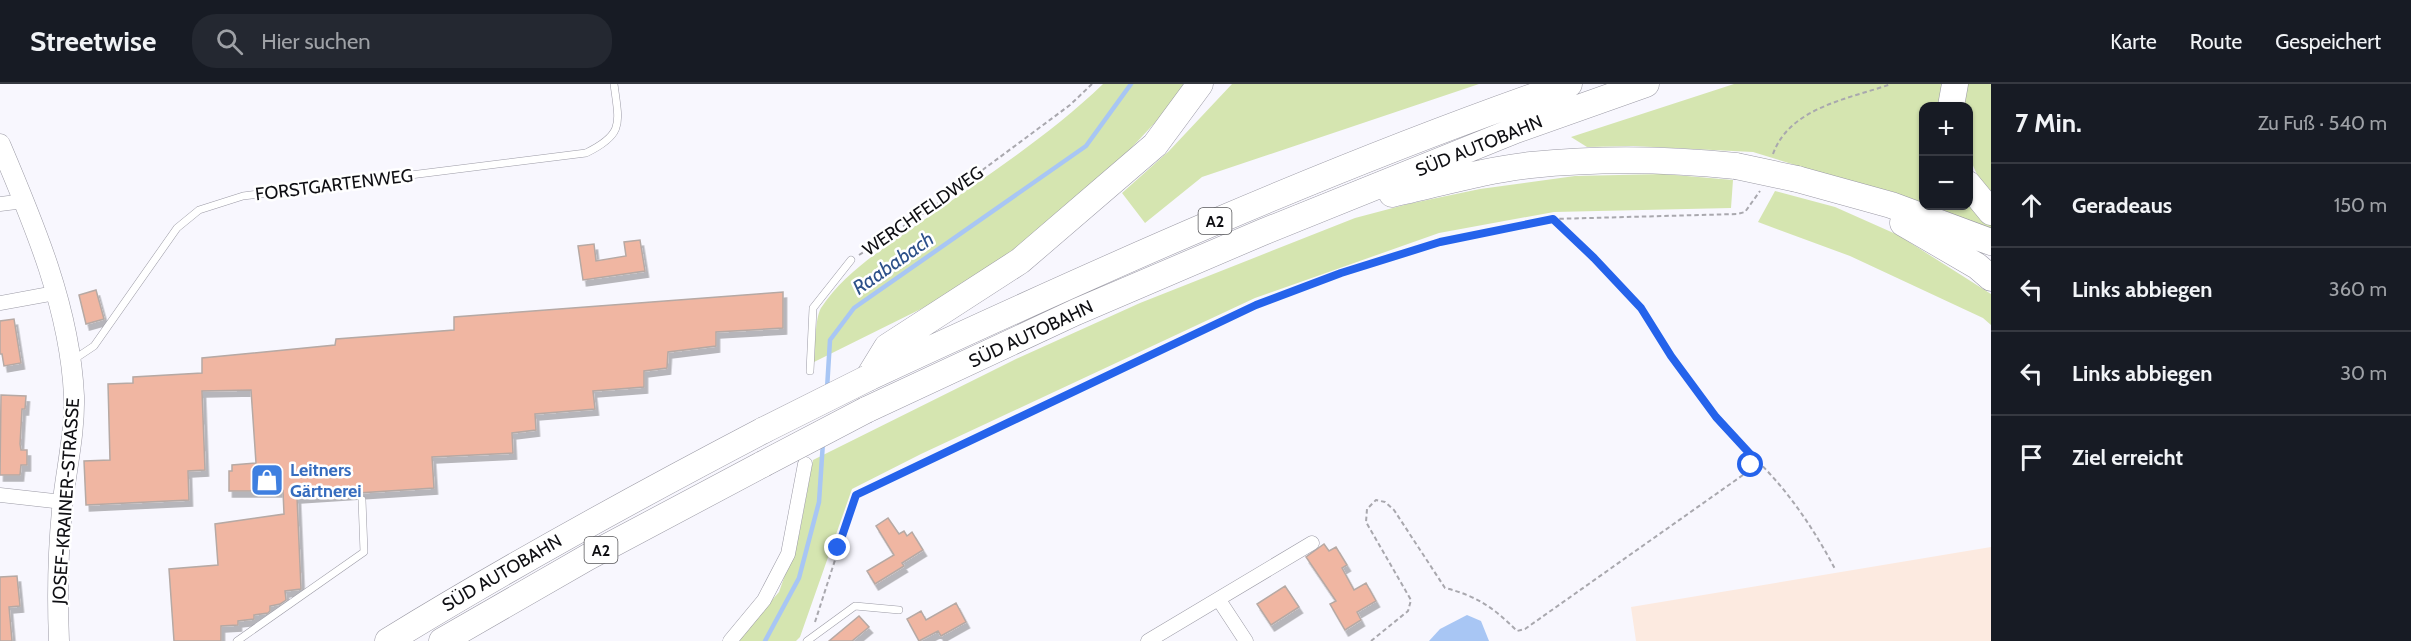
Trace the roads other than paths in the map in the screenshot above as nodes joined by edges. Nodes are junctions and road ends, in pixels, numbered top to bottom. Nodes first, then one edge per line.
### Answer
1 (614, 84) edge
2 (1200, 84) edge
3 (1569, 84) edge
4 (1646, 84) edge
5 (1955, 84) edge
6 (1952, 102) edge
7 (0, 144) edge
8 (1973, 190) edge
9 (1847, 194) junction
10 (24, 201) junction
11 (0, 204) edge
12 (1326, 208) junction
13 (1991, 212) edge
14 (1991, 242) edge
15 (851, 260) road end
16 (1991, 278) edge
17 (55, 292) junction
18 (0, 303) edge
19 (70, 362) junction
20 (810, 371) dead end
21 (868, 378) junction
22 (805, 464) dead end
23 (0, 495) edge
24 (362, 500) dead end
25 (63, 502) junction
26 (1312, 543) dead end
27 (1219, 600) junction
28 (899, 610) dead end
29 (809, 640) edge
30 (59, 641) edge
31 (237, 641) edge
32 (388, 641) edge
33 (442, 641) edge
34 (730, 641) edge
35 (1148, 641) edge
36 (1246, 641) edge

1 - 19 lane, FORSTGARTENWEG
2 - 21 highway
3 - 21 highway, SÜD AUTOBAHN / A2
4 - 12 highway, SÜD AUTOBAHN / A2
5 - 6 highway
7 - 10 main road, JOSEF-KRAINER-STRASSE
8 - 13 highway
9 - 12 highway, bridge
9 - 14 highway
9 - 16 highway
10 - 11 street
10 - 17 main road, JOSEF-KRAINER-STRASSE
12 - 33 highway, SÜD AUTOBAHN / A2, bridge
15 - 20 lane, WERCHFELDWEG
17 - 18 street
17 - 19 main road, JOSEF-KRAINER-STRASSE
19 - 25 main road, JOSEF-KRAINER-STRASSE
21 - 32 highway, SÜD AUTOBAHN / A2, bridge
22 - 34 street
23 - 25 street
24 - 31 lane
25 - 30 main road, JOSEF-KRAINER-STRASSE
26 - 27 street
27 - 35 street
27 - 36 street
28 - 29 lane

